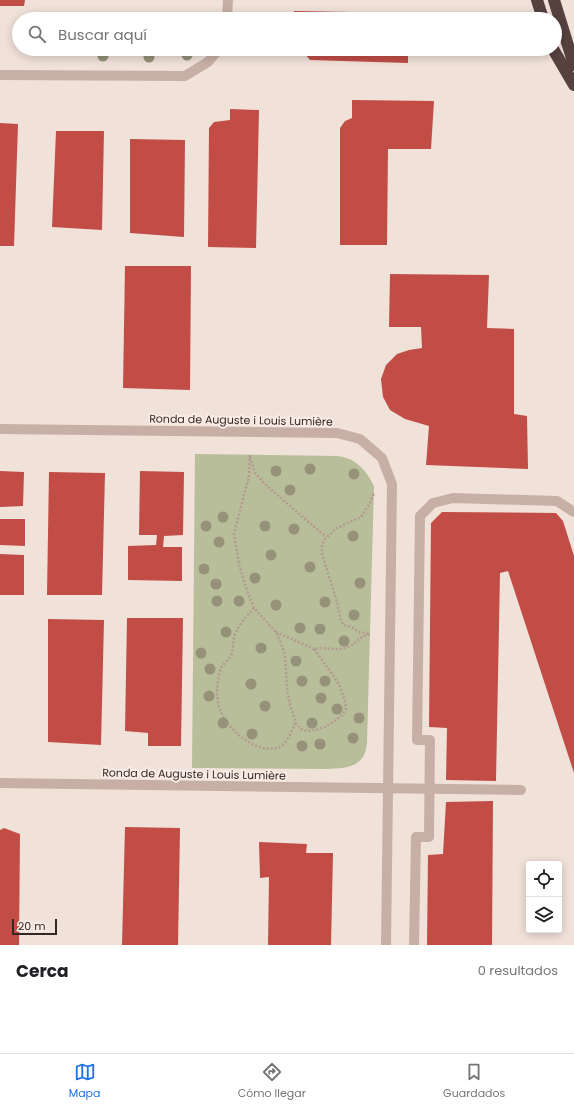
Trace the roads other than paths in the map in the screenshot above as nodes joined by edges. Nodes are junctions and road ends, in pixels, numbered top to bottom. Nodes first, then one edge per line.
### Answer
1 (228, 0) edge
2 (537, 0) edge
3 (554, 0) edge
4 (227, 12) edge
5 (541, 12) edge
6 (558, 12) edge
7 (562, 26) edge
8 (213, 56) edge
9 (557, 56) edge
10 (574, 65) edge
11 (0, 74) edge
12 (574, 85) edge
13 (0, 429) edge
14 (574, 512) edge
15 (0, 783) edge
16 (388, 788) junction
17 (430, 789) junction
18 (521, 790) dead end
19 (386, 945) edge
20 (414, 945) edge

1 - 4 street
2 - 5 highway
3 - 6 highway
7 - 10 highway
8 - 11 street
9 - 12 highway
13 - 16 street, Ronda de Auguste i Louis Lumière
14 - 17 street
15 - 16 street, Ronda de Auguste i Louis Lumière
16 - 17 street
16 - 19 street, Ronda de Auguste i Louis Lumière
17 - 18 street
17 - 20 street

